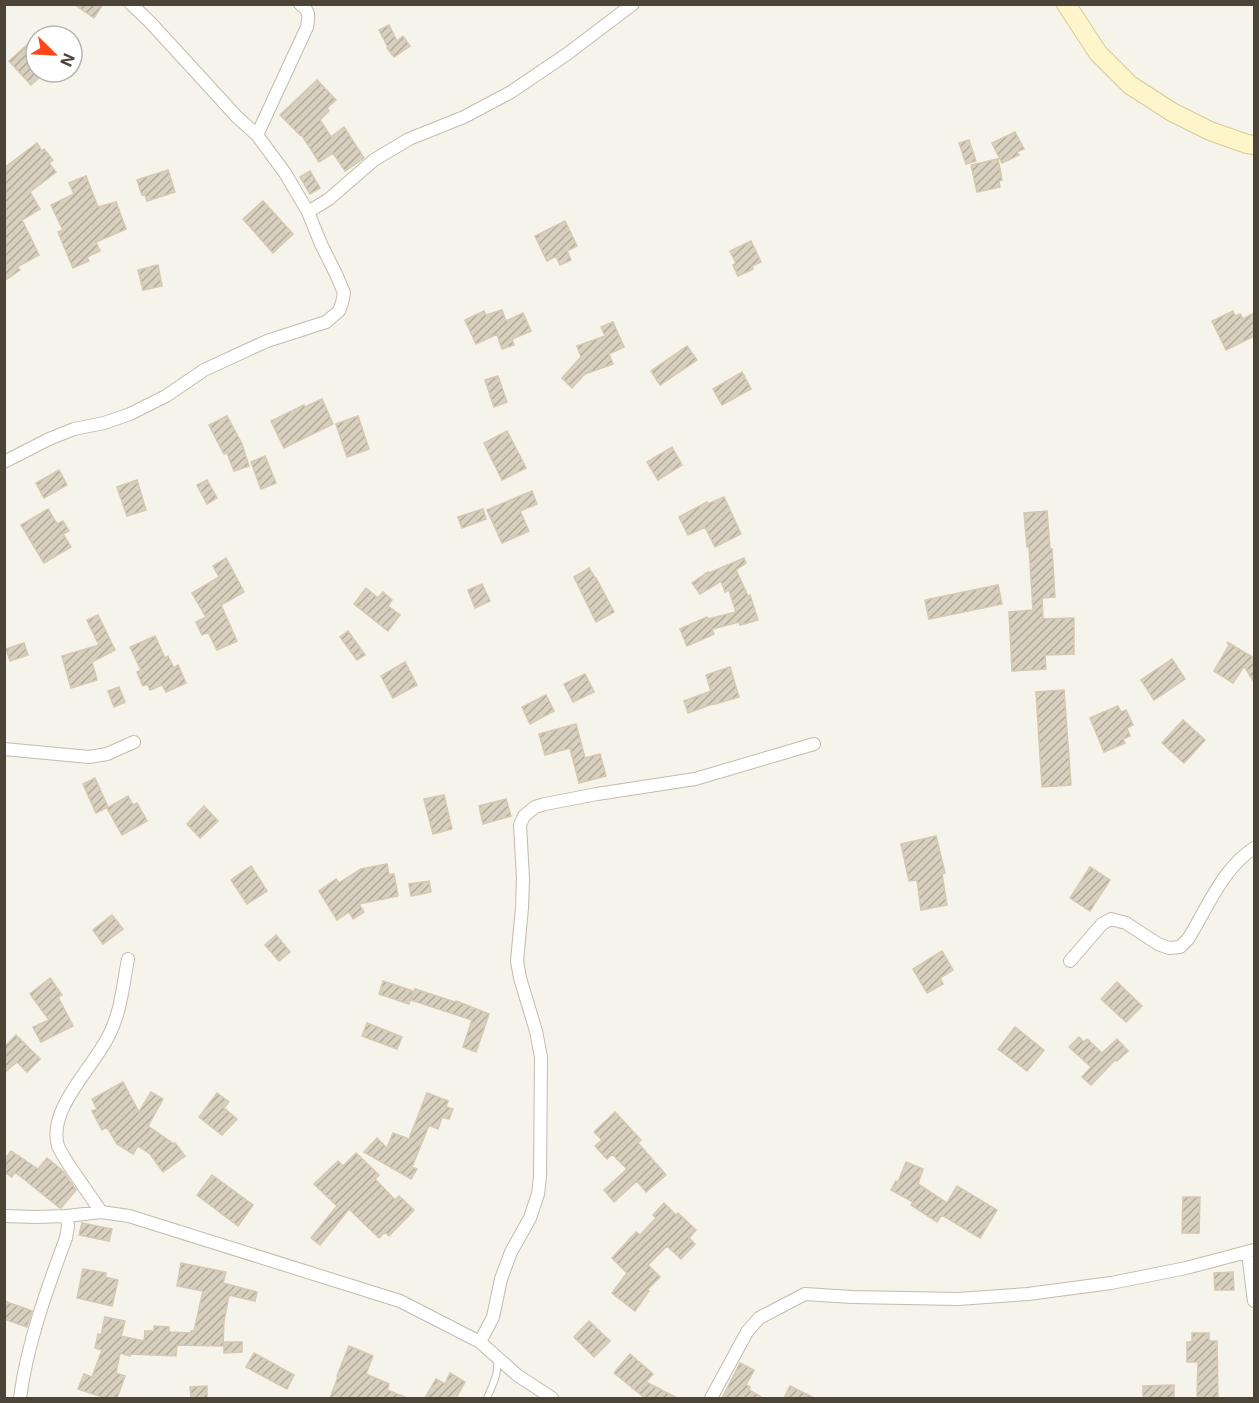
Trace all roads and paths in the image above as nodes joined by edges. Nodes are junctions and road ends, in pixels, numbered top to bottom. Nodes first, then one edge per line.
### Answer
1 (131, 4) edge
2 (300, 4) edge
3 (633, 4) edge
4 (1066, 4) edge
5 (257, 135) junction
6 (1254, 145) edge
7 (308, 212) junction
8 (4, 462) edge
9 (134, 742) dead end
10 (814, 744) dead end
11 (4, 749) edge
12 (1254, 848) edge
13 (128, 959) dead end
14 (1070, 961) dead end
15 (101, 1212) junction
16 (4, 1216) edge
17 (67, 1216) junction
18 (1251, 1252) edge
19 (1254, 1300) edge
20 (480, 1342) junction
21 (496, 1356) junction
22 (20, 1398) edge
23 (486, 1398) edge
24 (552, 1398) edge
25 (711, 1398) edge

1 - 5 street
2 - 5 street
3 - 7 street
4 - 6 main road
5 - 7 street
7 - 8 street
9 - 11 street
10 - 20 street
12 - 14 street
13 - 15 street
15 - 17 street
15 - 20 street
16 - 17 street
17 - 22 street
18 - 19 street
18 - 25 street
20 - 21 street
21 - 23 lane
21 - 24 street

